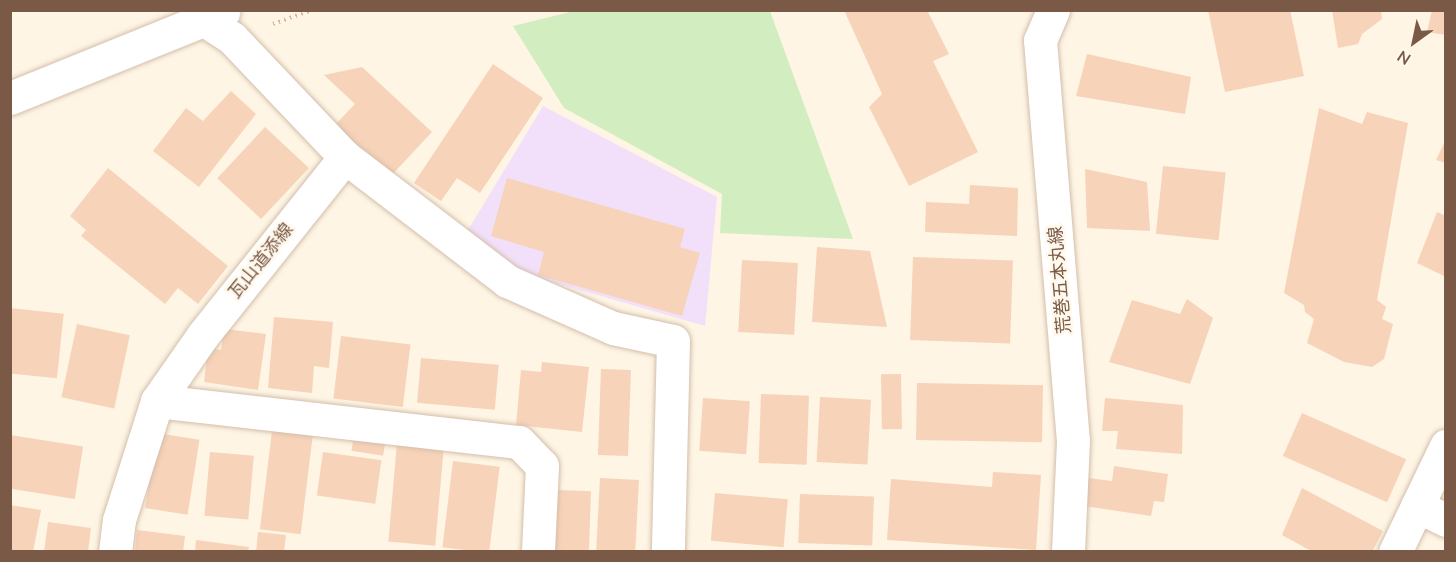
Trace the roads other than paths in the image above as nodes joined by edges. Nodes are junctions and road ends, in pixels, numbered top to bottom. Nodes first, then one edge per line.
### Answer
1 (1053, 10) edge
2 (216, 15) edge
3 (10, 99) edge
4 (345, 157) junction
5 (157, 401) junction
6 (1446, 446) edge
7 (1431, 513) edge
8 (115, 552) edge
9 (538, 552) edge
10 (668, 552) edge
11 (1068, 552) edge
12 (1395, 552) edge

1 - 11 street, 荒巻五本丸線
2 - 3 street
2 - 4 street
4 - 5 street, 瓦山道添線
4 - 10 street
5 - 8 street, 瓦山道添線
5 - 9 street
6 - 7 street
7 - 12 street

